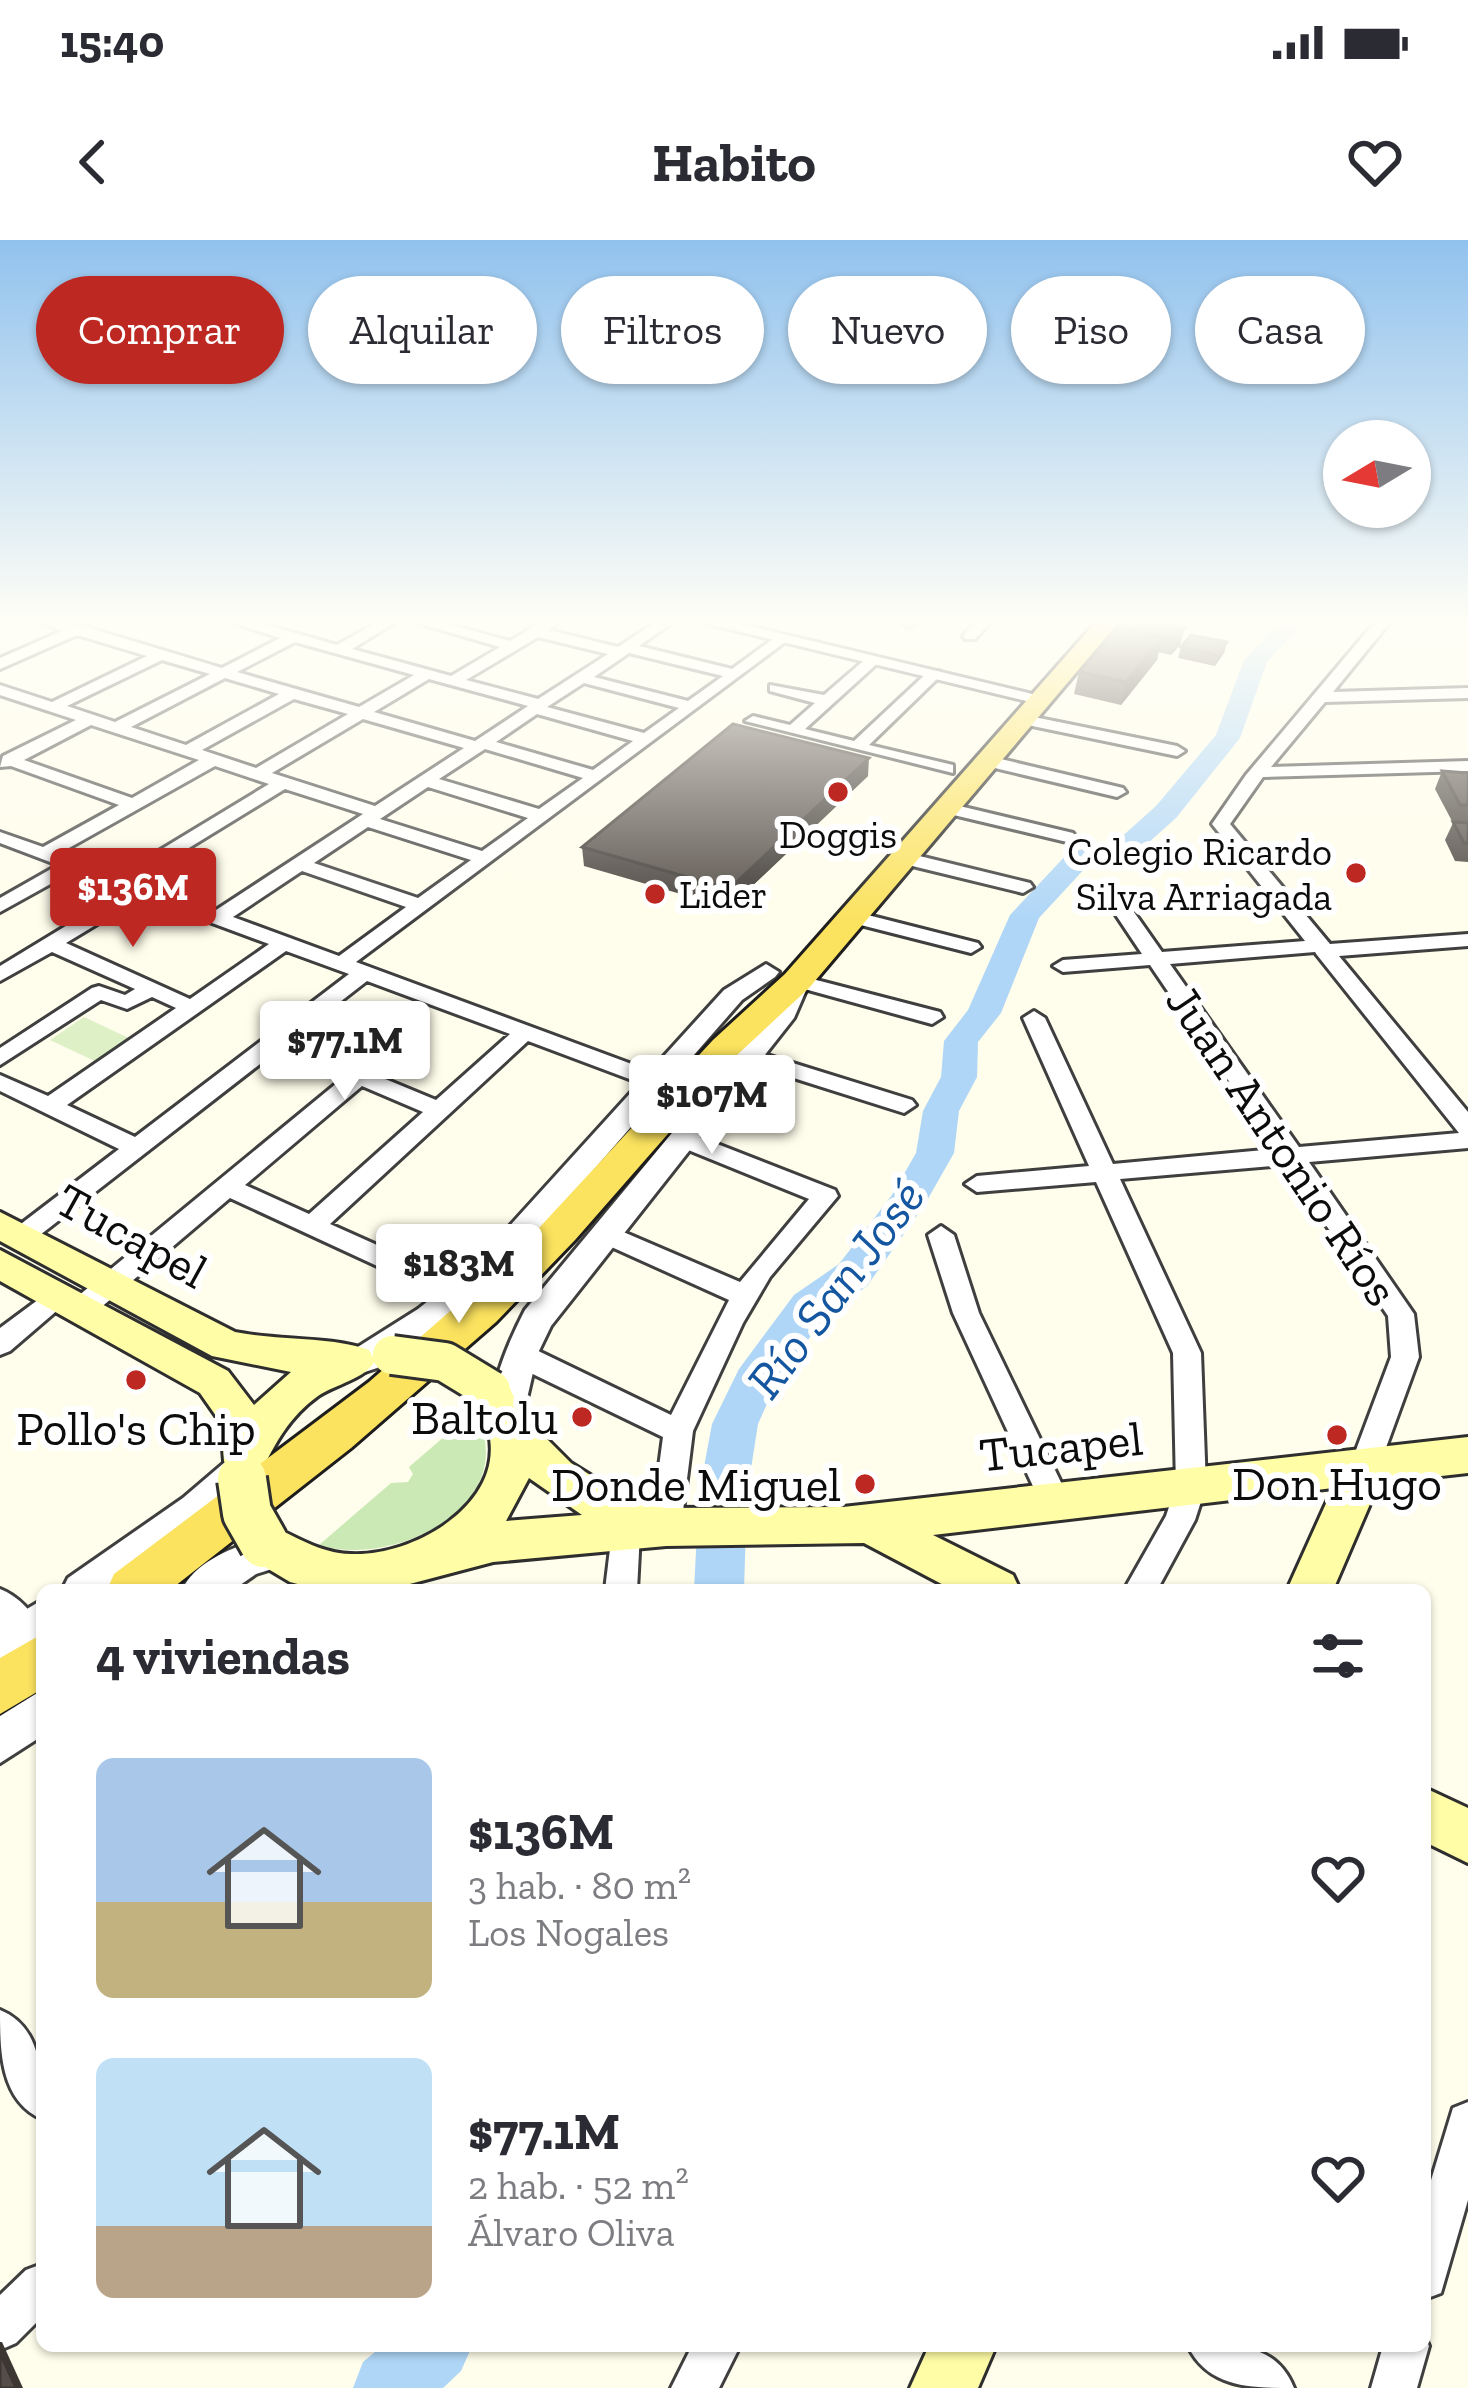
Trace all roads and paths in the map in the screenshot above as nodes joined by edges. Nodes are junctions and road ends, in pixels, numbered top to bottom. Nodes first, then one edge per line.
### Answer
1 (85, 722) edge
2 (100, 722) edge
3 (128, 722) edge
4 (240, 722) edge
5 (345, 722) edge
6 (395, 722) edge
7 (515, 722) edge
8 (589, 722) edge
9 (669, 722) edge
10 (758, 722) edge
11 (803, 722) edge
12 (883, 722) edge
13 (1010, 722) edge
14 (1015, 722) edge
15 (1084, 722) edge
16 (1299, 722) edge
17 (117, 728) junction
18 (793, 731) junction
19 (646, 739) junction
20 (480, 745) junction
21 (857, 747) junction
22 (188, 751) junction
23 (1177, 752) dead end
24 (214, 759) junction
25 (988, 761) junction
26 (4, 763) edge
27 (1468, 766) edge
28 (1259, 772) junction
29 (258, 774) junction
30 (596, 776) junction
31 (426, 781) junction
32 (284, 782) junction
33 (946, 790) junction
34 (1118, 792) dead end
35 (133, 804) junction
36 (542, 816) junction
37 (372, 817) junction
38 (0, 837) edge
39 (1067, 837) dead end
40 (44, 854) junction
41 (485, 858) junction
42 (903, 858) junction
43 (73, 864) junction
44 (300, 864) junction
45 (130, 885) junction
46 (1023, 887) dead end
47 (421, 905) junction
48 (0, 906) edge
49 (1122, 909) dead end
50 (852, 917) junction
51 (218, 918) junction
52 (1468, 940) edge
53 (284, 943) junction
54 (51, 944) junction
55 (971, 947) dead end
56 (1322, 949) junction
57 (1156, 959) junction
58 (1063, 966) dead end
59 (353, 968) junction
60 (0, 975) edge
61 (781, 976) junction
62 (150, 989) junction
63 (191, 1007) junction
64 (932, 1017) dead end
65 (1034, 1018) dead end
66 (525, 1032) junction
67 (275, 1041) junction
68 (744, 1044) junction
69 (0, 1058) edge
70 (359, 1077) junction
71 (656, 1081) junction
72 (0, 1082) edge
73 (904, 1105) dead end
74 (50, 1106) junction
75 (438, 1110) junction
76 (1468, 1128) edge
77 (685, 1139) junction
78 (1468, 1140) edge
79 (136, 1148) junction
80 (1293, 1155) junction
81 (1106, 1172) junction
82 (977, 1184) dead end
83 (227, 1187) junction
84 (313, 1225) junction
85 (605, 1234) junction
86 (940, 1235) dead end
87 (7, 1242) edge
88 (462, 1294) junction
89 (84, 1295) junction
90 (745, 1295) junction
91 (0, 1344) edge
92 (520, 1355) junction
93 (371, 1358) junction
94 (503, 1412) junction
95 (678, 1432) junction
96 (1468, 1455) edge
97 (1365, 1466) junction
98 (244, 1467) junction
99 (1192, 1486) junction
100 (1055, 1501) junction
101 (868, 1522) junction
102 (660, 1529) junction
103 (269, 1548) junction
104 (431, 1558) junction
105 (90, 1584) edge
106 (140, 1584) edge
107 (216, 1584) edge
108 (625, 1584) edge
109 (986, 1584) edge
110 (1143, 1584) edge
111 (1313, 1584) edge
112 (22, 1632) edge
113 (0, 1689) edge
114 (36, 1715) edge
115 (0, 1742) edge
116 (1431, 1817) edge
117 (1468, 1837) edge
118 (0, 2030) edge
119 (36, 2088) edge
120 (1468, 2123) edge
121 (1431, 2256) edge
122 (36, 2292) edge
123 (0, 2327) edge
124 (714, 2352) edge
125 (960, 2352) edge
126 (1220, 2352) edge
127 (1404, 2352) edge
128 (694, 2388) edge
129 (944, 2388) edge
130 (1271, 2388) edge
131 (1394, 2388) edge

1 - 26 street
2 - 17 street
3 - 17 street
4 - 22 street
5 - 29 street
6 - 20 street
7 - 20 street
8 - 19 street
9 - 19 street
10 - 18 street
11 - 18 street
12 - 21 street
13 - 33 main road
14 - 25 main road
15 - 23 street
16 - 28 street
17 - 22 street
18 - 21 street
19 - 30 street
20 - 30 street
20 - 31 street
21 - 33 street
22 - 24 street
24 - 29 street
24 - 35 street
25 - 33 main road
25 - 34 street
26 - 35 street
27 - 28 street
28 - 56 street
29 - 32 street
30 - 36 street
31 - 36 street
31 - 37 street
32 - 37 street
32 - 45 street
33 - 39 street
33 - 42 main road
33 - 61 main road
35 - 40 street
36 - 41 street
37 - 41 street
37 - 44 street
38 - 40 street
40 - 43 street
41 - 47 street
42 - 46 street
42 - 50 main road
43 - 45 street
43 - 48 street
44 - 47 street
44 - 51 street
45 - 51 street
45 - 54 street
47 - 59 street
49 - 57 street, Juan Antonio Ríos
50 - 55 street
50 - 61 main road
51 - 53 street
52 - 56 street
53 - 59 street
53 - 63 street
54 - 60 street
54 - 62 street
56 - 57 street
56 - 76 street
57 - 58 street
57 - 80 street, Juan Antonio Ríos
59 - 66 street
59 - 67 street
61 - 64 street
61 - 68 main road
61 - 71 street
62 - 63 street
62 - 69 street
63 - 74 street
65 - 81 street
66 - 71 street
66 - 75 street
67 - 70 street
67 - 79 street
68 - 73 street
68 - 77 street
68 - 106 main road
70 - 75 street
70 - 83 street
71 - 88 street
72 - 74 street
74 - 79 street
75 - 84 street
77 - 85 street
77 - 90 street
78 - 80 street
79 - 87 street
80 - 81 street
80 - 97 street, Juan Antonio Ríos
81 - 82 street
81 - 99 street
83 - 84 street
83 - 89 street
84 - 88 street
85 - 90 street
85 - 92 street
86 - 100 street
87 - 89 main road, Tucapel
87 - 89 main road, Tucapel
88 - 93 street
89 - 91 street
89 - 93 main road, Tucapel
89 - 98 main road, Tucapel
90 - 95 street
92 - 94 street
92 - 95 street
93 - 94 main road, bridge
93 - 98 main road
94 - 102 main road, Tucapel
94 - 104 main road
95 - 102 street
96 - 97 main road, Tucapel
97 - 99 main road, Tucapel
97 - 111 main road, Juan Antonio Ríos
98 - 103 main road, bridge
98 - 105 street
99 - 100 main road, Tucapel
99 - 110 street
100 - 101 main road, Tucapel
101 - 102 main road, Tucapel
101 - 109 main road
102 - 104 main road, Tucapel
102 - 108 street
103 - 104 main road
103 - 107 street
112 - 113 main road
114 - 115 street
116 - 117 main road
118 - 119 street
120 - 121 street
122 - 123 street
124 - 128 street
125 - 129 main road
126 - 130 street
127 - 131 street

